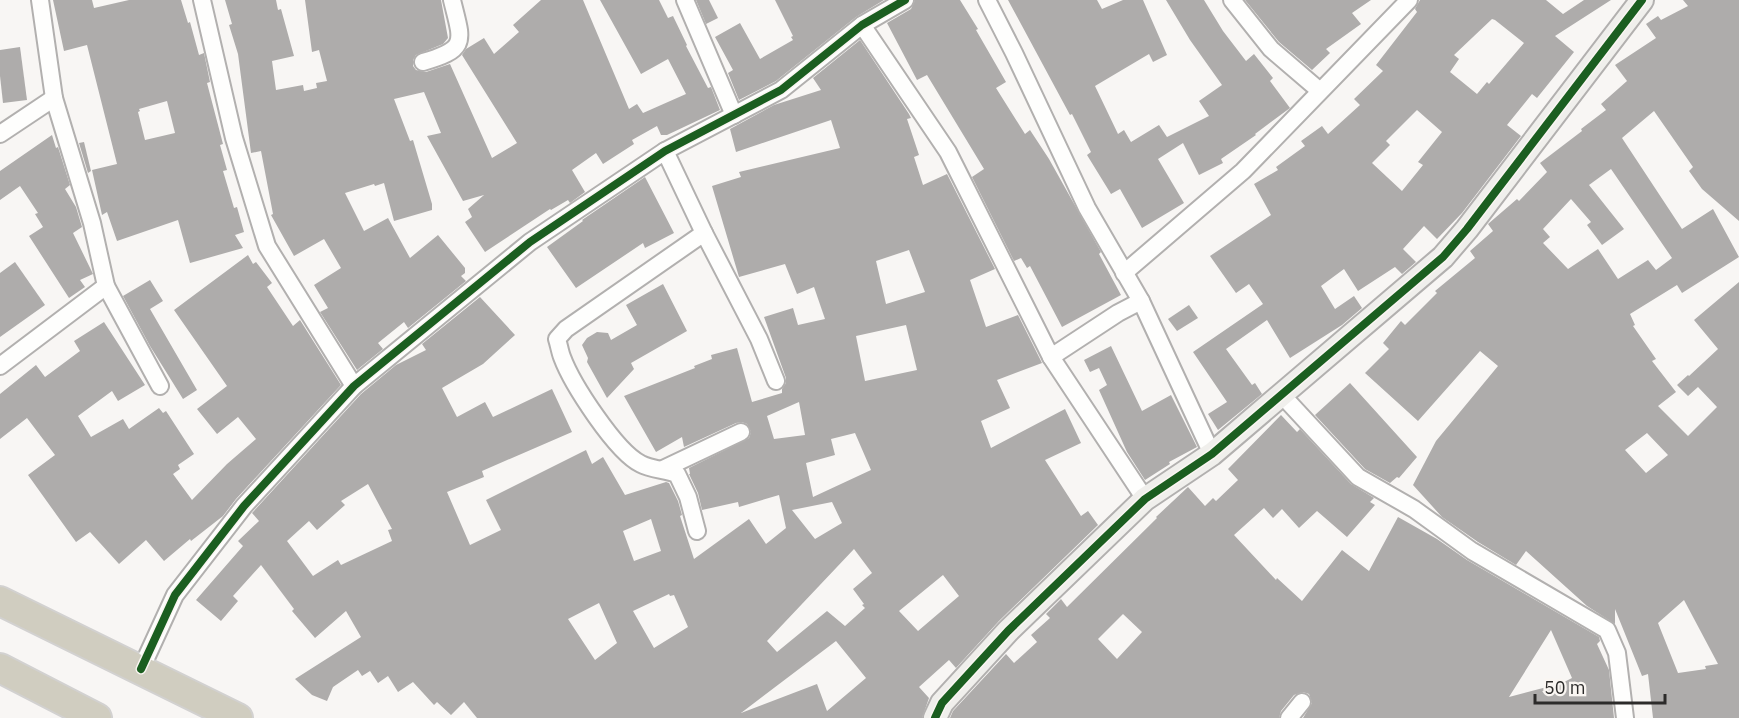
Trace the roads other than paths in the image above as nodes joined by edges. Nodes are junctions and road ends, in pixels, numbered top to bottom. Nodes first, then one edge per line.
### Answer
1 (40, 0) edge
2 (202, 0) edge
3 (452, 0) edge
4 (685, 0) edge
5 (905, 0) edge
6 (987, 0) edge
7 (1232, 0) edge
8 (1409, 0) edge
9 (1642, 0) edge
10 (862, 25) junction
11 (423, 62) dead end
12 (1320, 91) junction
13 (54, 98) junction
14 (734, 115) junction
15 (0, 134) edge
16 (665, 151) junction
17 (704, 233) junction
18 (1124, 273) junction
19 (106, 286) junction
20 (1141, 302) junction
21 (1051, 357) junction
22 (0, 366) edge
23 (776, 381) dead end
24 (160, 386) dead end
25 (354, 386) junction
26 (1281, 394) junction
27 (741, 432) dead end
28 (1212, 454) junction
29 (663, 469) junction
30 (1145, 499) junction
31 (697, 531) dead end
32 (0, 601) edge
33 (0, 668) edge
34 (141, 669) junction
35 (1302, 702) dead end
36 (97, 718) edge
37 (238, 718) edge
38 (935, 718) edge
39 (1289, 718) edge
40 (1625, 718) edge

1 - 13 street
2 - 25 street
3 - 11 street
4 - 14 street
5 - 10 street
6 - 18 street
7 - 12 street
8 - 12 street
9 - 26 street
10 - 14 street
10 - 21 street
12 - 18 street
13 - 15 street
13 - 19 street
14 - 16 street
16 - 17 street
16 - 25 street
17 - 23 street
17 - 29 street
18 - 20 street
19 - 22 street
19 - 24 street
20 - 21 street
20 - 28 street
21 - 30 street
25 - 34 street
26 - 28 street
26 - 40 street
27 - 29 street
28 - 30 street
29 - 31 street
30 - 38 street
32 - 34 highway
33 - 36 highway
34 - 37 highway
35 - 39 street

